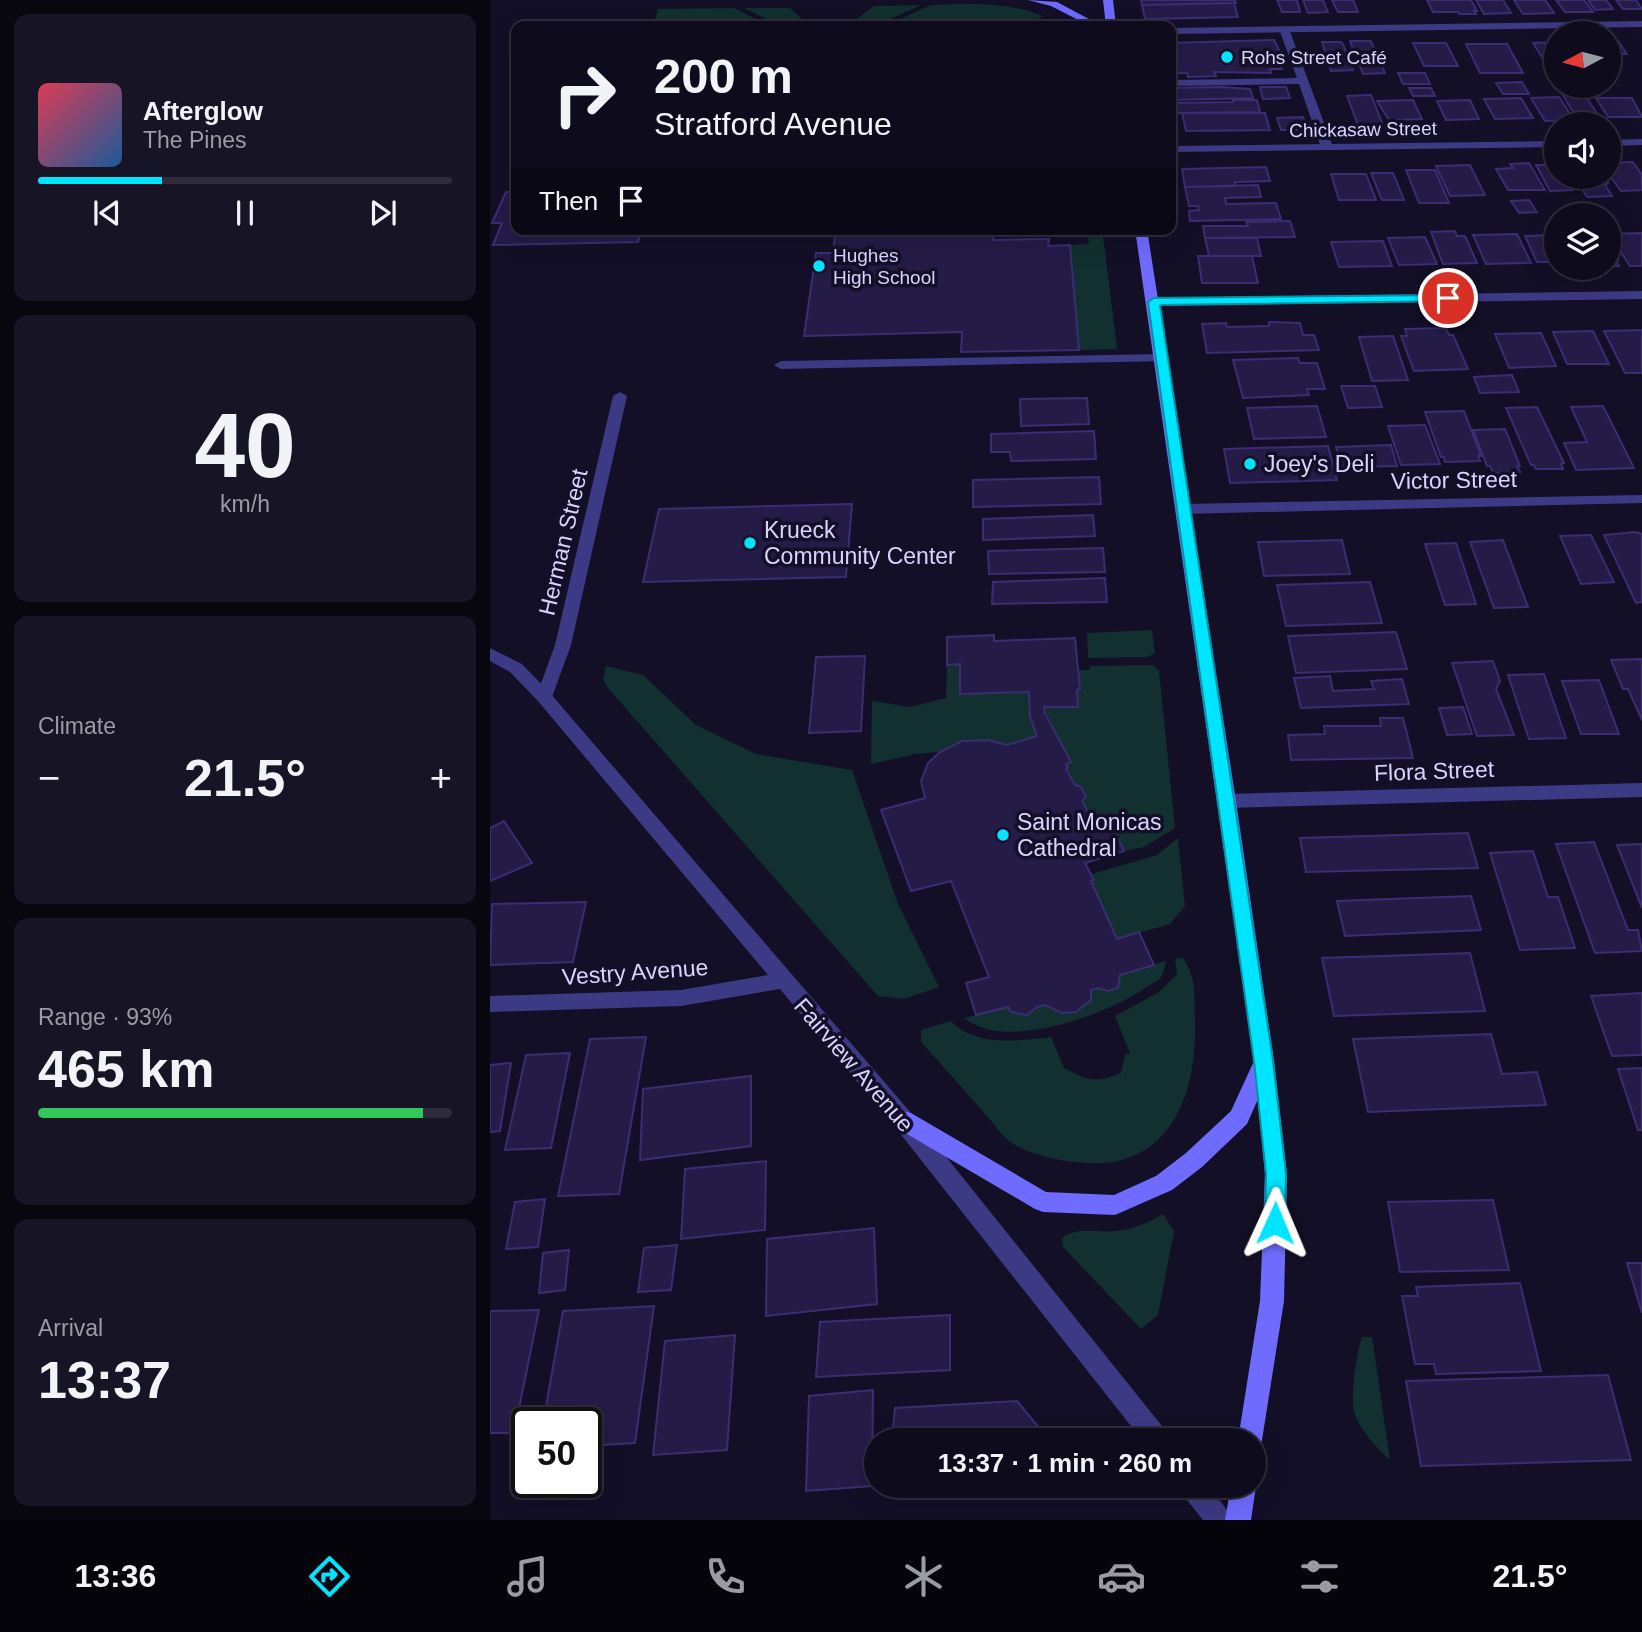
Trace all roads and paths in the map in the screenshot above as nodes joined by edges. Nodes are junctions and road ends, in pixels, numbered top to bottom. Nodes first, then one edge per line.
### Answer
1 (1033, 0) edge
2 (1108, 0) edge
3 (1087, 21) edge
4 (1110, 21) edge
5 (1642, 24) edge
6 (1284, 29) junction
7 (1176, 31) edge
8 (1301, 81) junction
9 (1176, 83) edge
10 (1642, 142) edge
11 (1621, 143) edge
12 (1544, 144) edge
13 (1327, 148) junction
14 (1176, 149) edge
15 (1142, 235) edge
16 (1642, 295) edge
17 (1154, 302) junction
18 (1161, 358) junction
19 (781, 365) dead end
20 (620, 396) dead end
21 (1642, 499) edge
22 (1183, 509) junction
23 (490, 654) edge
24 (544, 696) junction
25 (1642, 790) edge
26 (1227, 801) junction
27 (782, 981) junction
28 (490, 1004) edge
29 (1264, 1061) junction
30 (903, 1120) junction
31 (1147, 1428) edge
32 (1252, 1428) edge
33 (1202, 1498) edge
34 (1241, 1498) edge
35 (1219, 1520) edge
36 (1238, 1520) edge

1 - 3 main road
2 - 4 main road
5 - 6 street
6 - 7 street
6 - 8 street
8 - 9 street
8 - 13 street
10 - 11 street
12 - 13 street, Chickasaw Street
13 - 14 street, Chickasaw Street
15 - 17 main road
16 - 17 street
17 - 18 main road
18 - 19 street
18 - 22 main road
20 - 24 street, Herman Street
21 - 22 street, Victor Street
22 - 26 main road
23 - 24 street, Fairview Avenue
24 - 27 street, Fairview Avenue
25 - 26 street, Flora Street
26 - 29 main road
27 - 28 street, Vestry Avenue
27 - 30 street, Fairview Avenue
29 - 30 main road
29 - 32 main road
30 - 31 street, Fairview Avenue
33 - 35 street
34 - 36 main road

